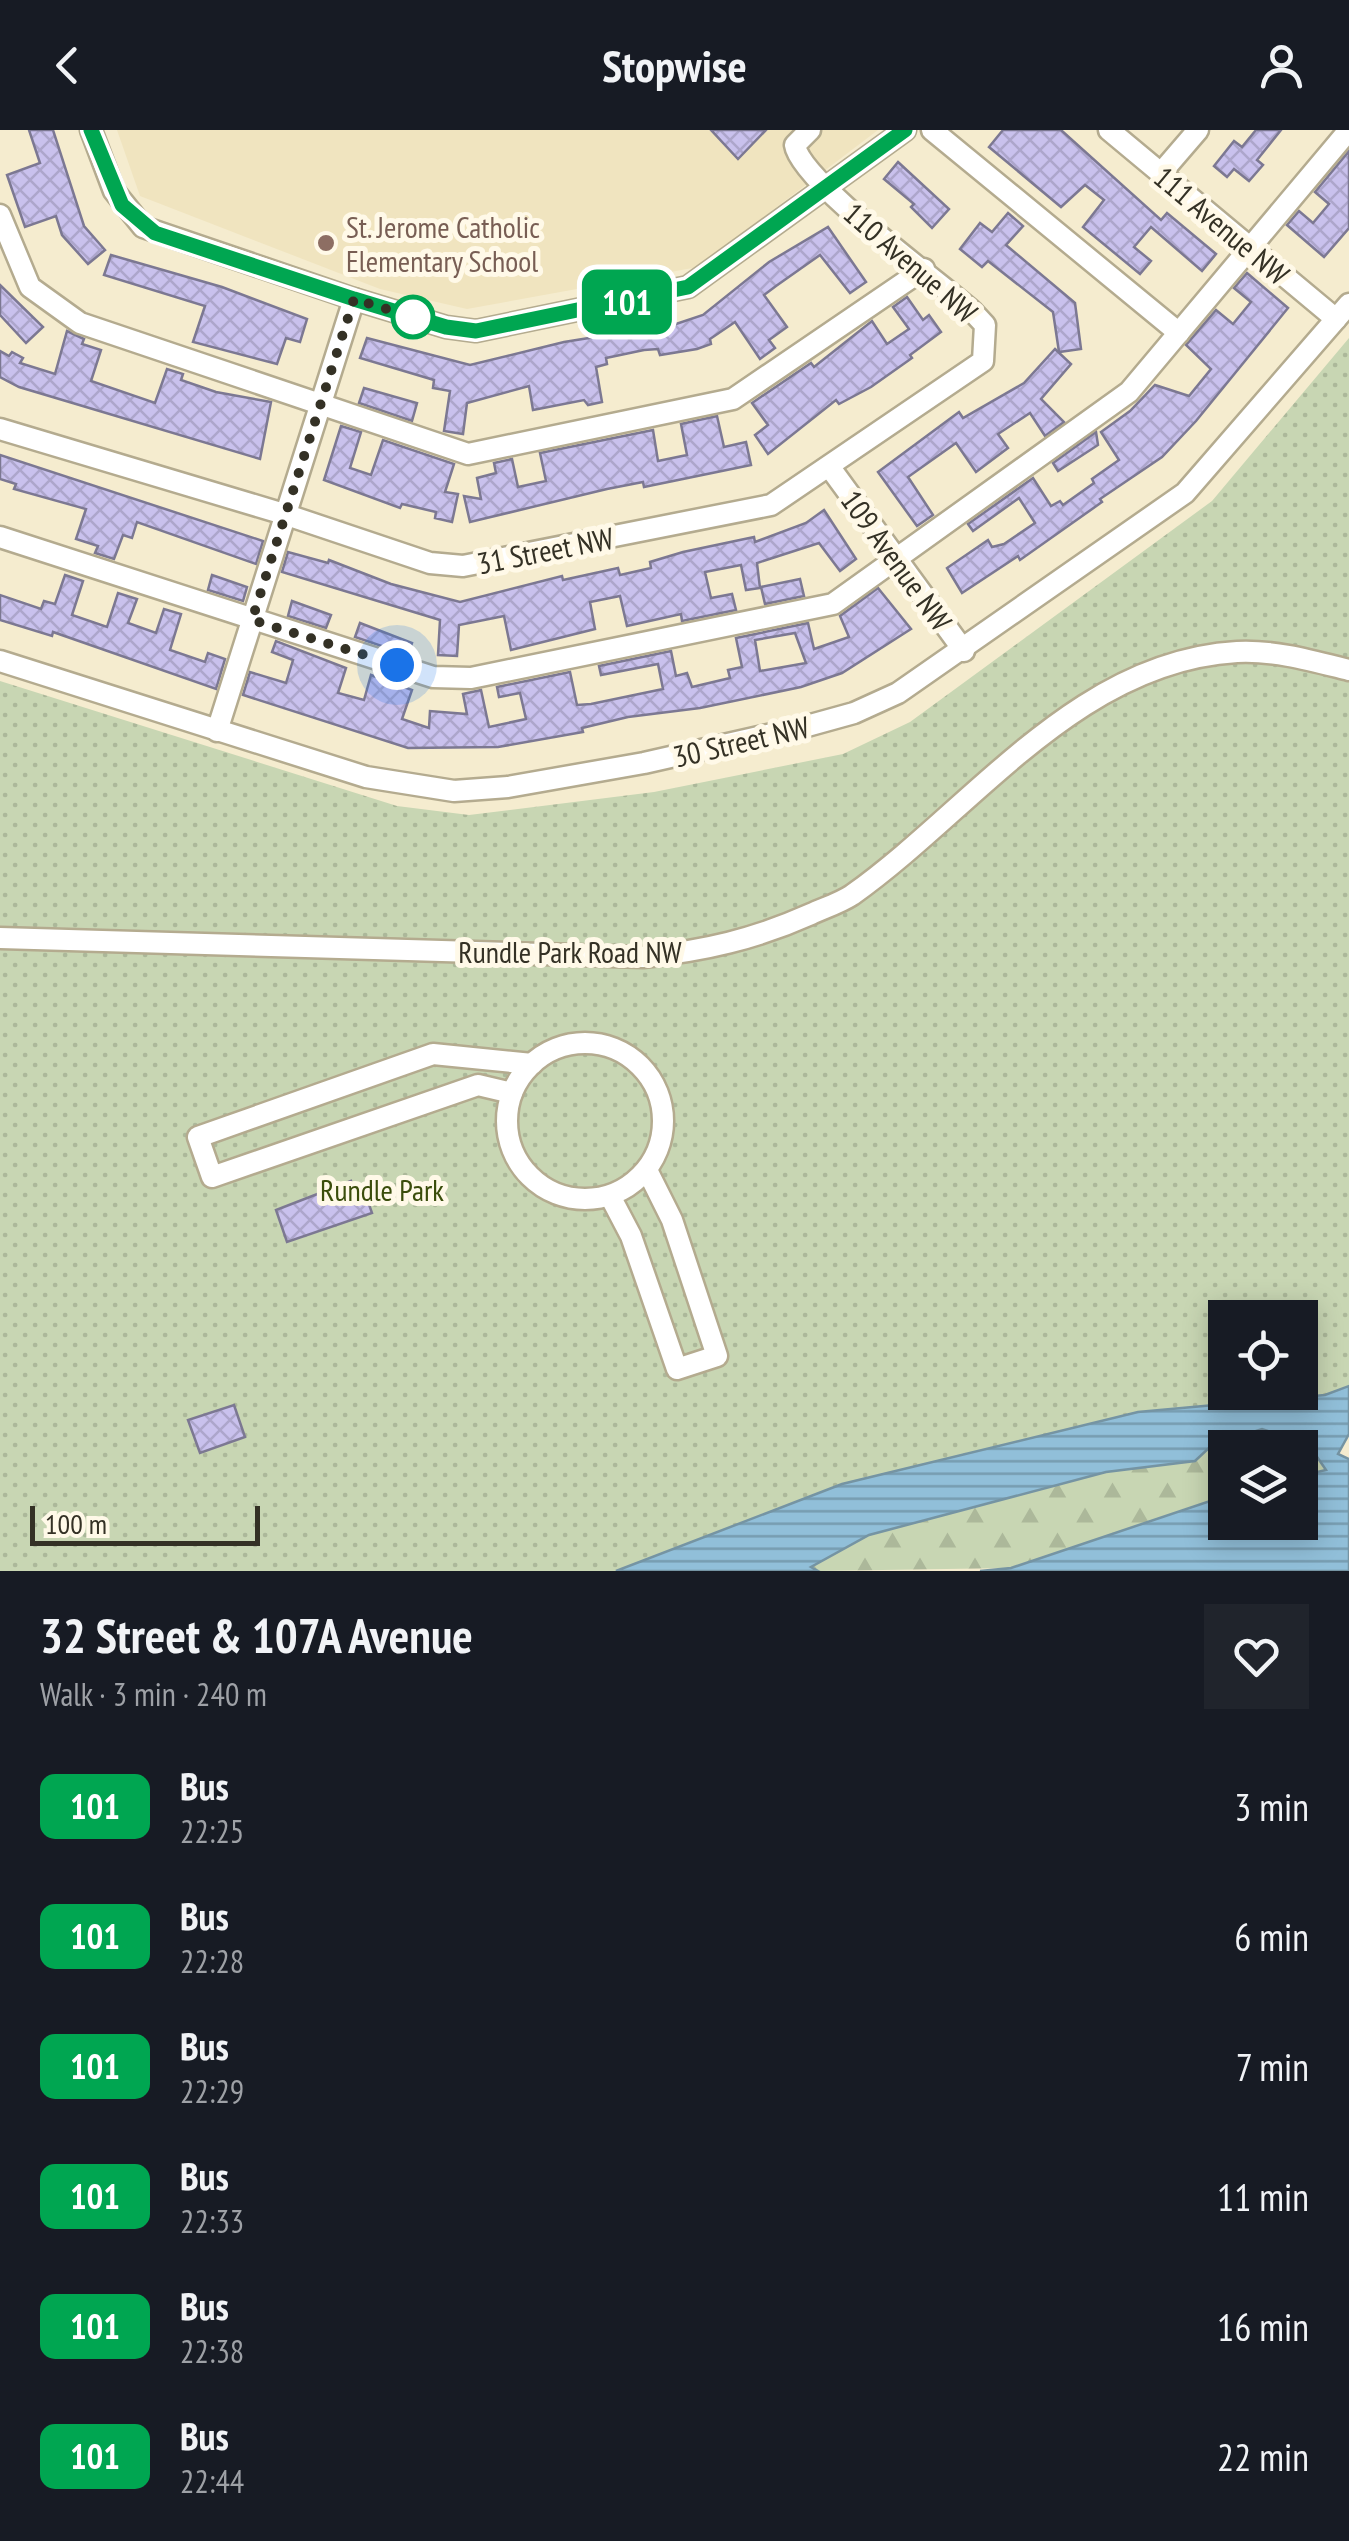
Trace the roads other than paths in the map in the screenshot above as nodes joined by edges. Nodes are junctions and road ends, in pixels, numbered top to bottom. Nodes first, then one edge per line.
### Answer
1 (91, 130) edge
2 (810, 130) edge
3 (904, 130) edge
4 (932, 130) edge
5 (1108, 130) edge
6 (1198, 130) edge
7 (1348, 130) edge
8 (1161, 173) junction
9 (825, 188) junction
10 (0, 215) edge
11 (1251, 248) junction
12 (924, 269) junction
13 (354, 299) junction
14 (1342, 312) edge
15 (1179, 334) junction
16 (985, 342) joint
17 (320, 406) junction
18 (0, 429) edge
19 (831, 468) junction
20 (284, 514) junction
21 (0, 537) edge
22 (894, 560) junction
23 (252, 620) junction
24 (964, 651) junction
25 (0, 662) edge
26 (1349, 670) edge
27 (217, 732) junction
28 (0, 938) edge
29 (532, 1064) junction
30 (512, 1094) junction
31 (646, 1170) junction
32 (610, 1196) junction

1 - 13 street
2 - 9 street, 110 Avenue NW
3 - 9 street
4 - 15 street
5 - 8 street, 111 Avenue NW
6 - 8 street
7 - 11 street
8 - 11 street, 111 Avenue NW
9 - 12 street, 110 Avenue NW
9 - 13 street
10 - 17 street
11 - 14 street, 111 Avenue NW
11 - 15 street
12 - 16 street, 110 Avenue NW
12 - 17 street
13 - 17 street
14 - 24 street, 30 Street NW
15 - 22 street
16 - 19 street, 31 Street NW
17 - 20 street
18 - 20 street, 31 Street NW
19 - 20 street, 31 Street NW
19 - 22 street, 109 Avenue NW
20 - 23 street
21 - 23 street
22 - 23 street
22 - 24 street, 109 Avenue NW
23 - 27 street
24 - 27 street, 30 Street NW
25 - 27 street, 30 Street NW
26 - 28 street, Rundle Park Road NW
29 - 30 street
29 - 30 street
29 - 31 street
30 - 32 street
31 - 32 street
31 - 32 street

